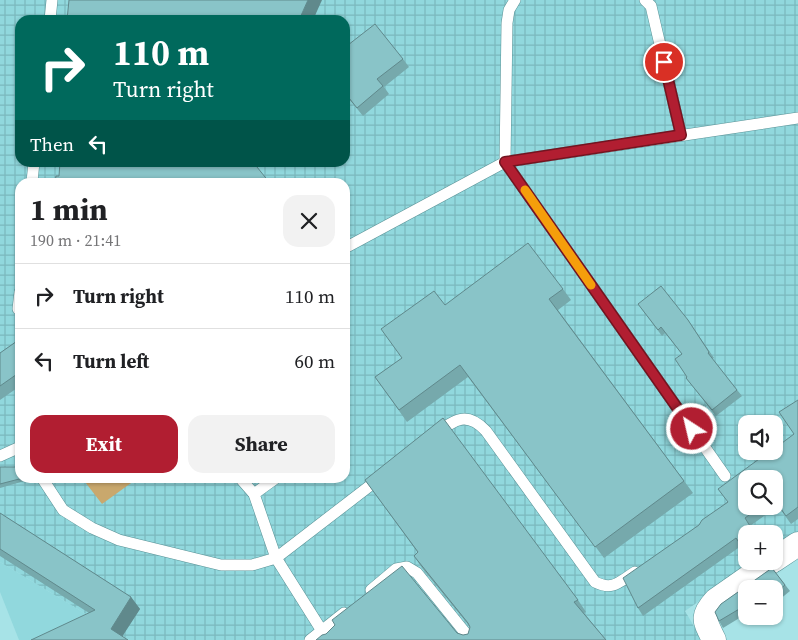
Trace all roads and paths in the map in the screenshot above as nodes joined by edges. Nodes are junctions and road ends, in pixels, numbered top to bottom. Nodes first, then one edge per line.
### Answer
1 (52, 0) edge
2 (515, 0) edge
3 (645, 0) edge
4 (50, 15) edge
5 (798, 118) edge
6 (681, 135) junction
7 (505, 162) junction
8 (350, 245) edge
9 (426, 442) edge
10 (15, 449) edge
11 (0, 456) edge
12 (386, 472) edge
13 (726, 476) dead end
14 (45, 483) edge
15 (244, 483) edge
16 (269, 483) edge
17 (254, 494) junction
18 (798, 544) edge
19 (783, 554) edge
20 (276, 558) junction
21 (644, 565) edge
22 (760, 570) edge
23 (322, 631) junction
24 (310, 640) edge
25 (330, 640) edge
26 (471, 640) edge
27 (714, 640) edge

1 - 4 lane
2 - 7 lane
3 - 6 lane
5 - 6 lane
6 - 7 lane
7 - 8 lane
7 - 13 lane
9 - 21 lane
10 - 11 lane
12 - 20 lane
14 - 20 lane
15 - 17 lane
16 - 17 lane
17 - 20 lane
18 - 19 street
20 - 23 lane
22 - 27 street
23 - 24 lane
23 - 25 lane
23 - 26 lane

